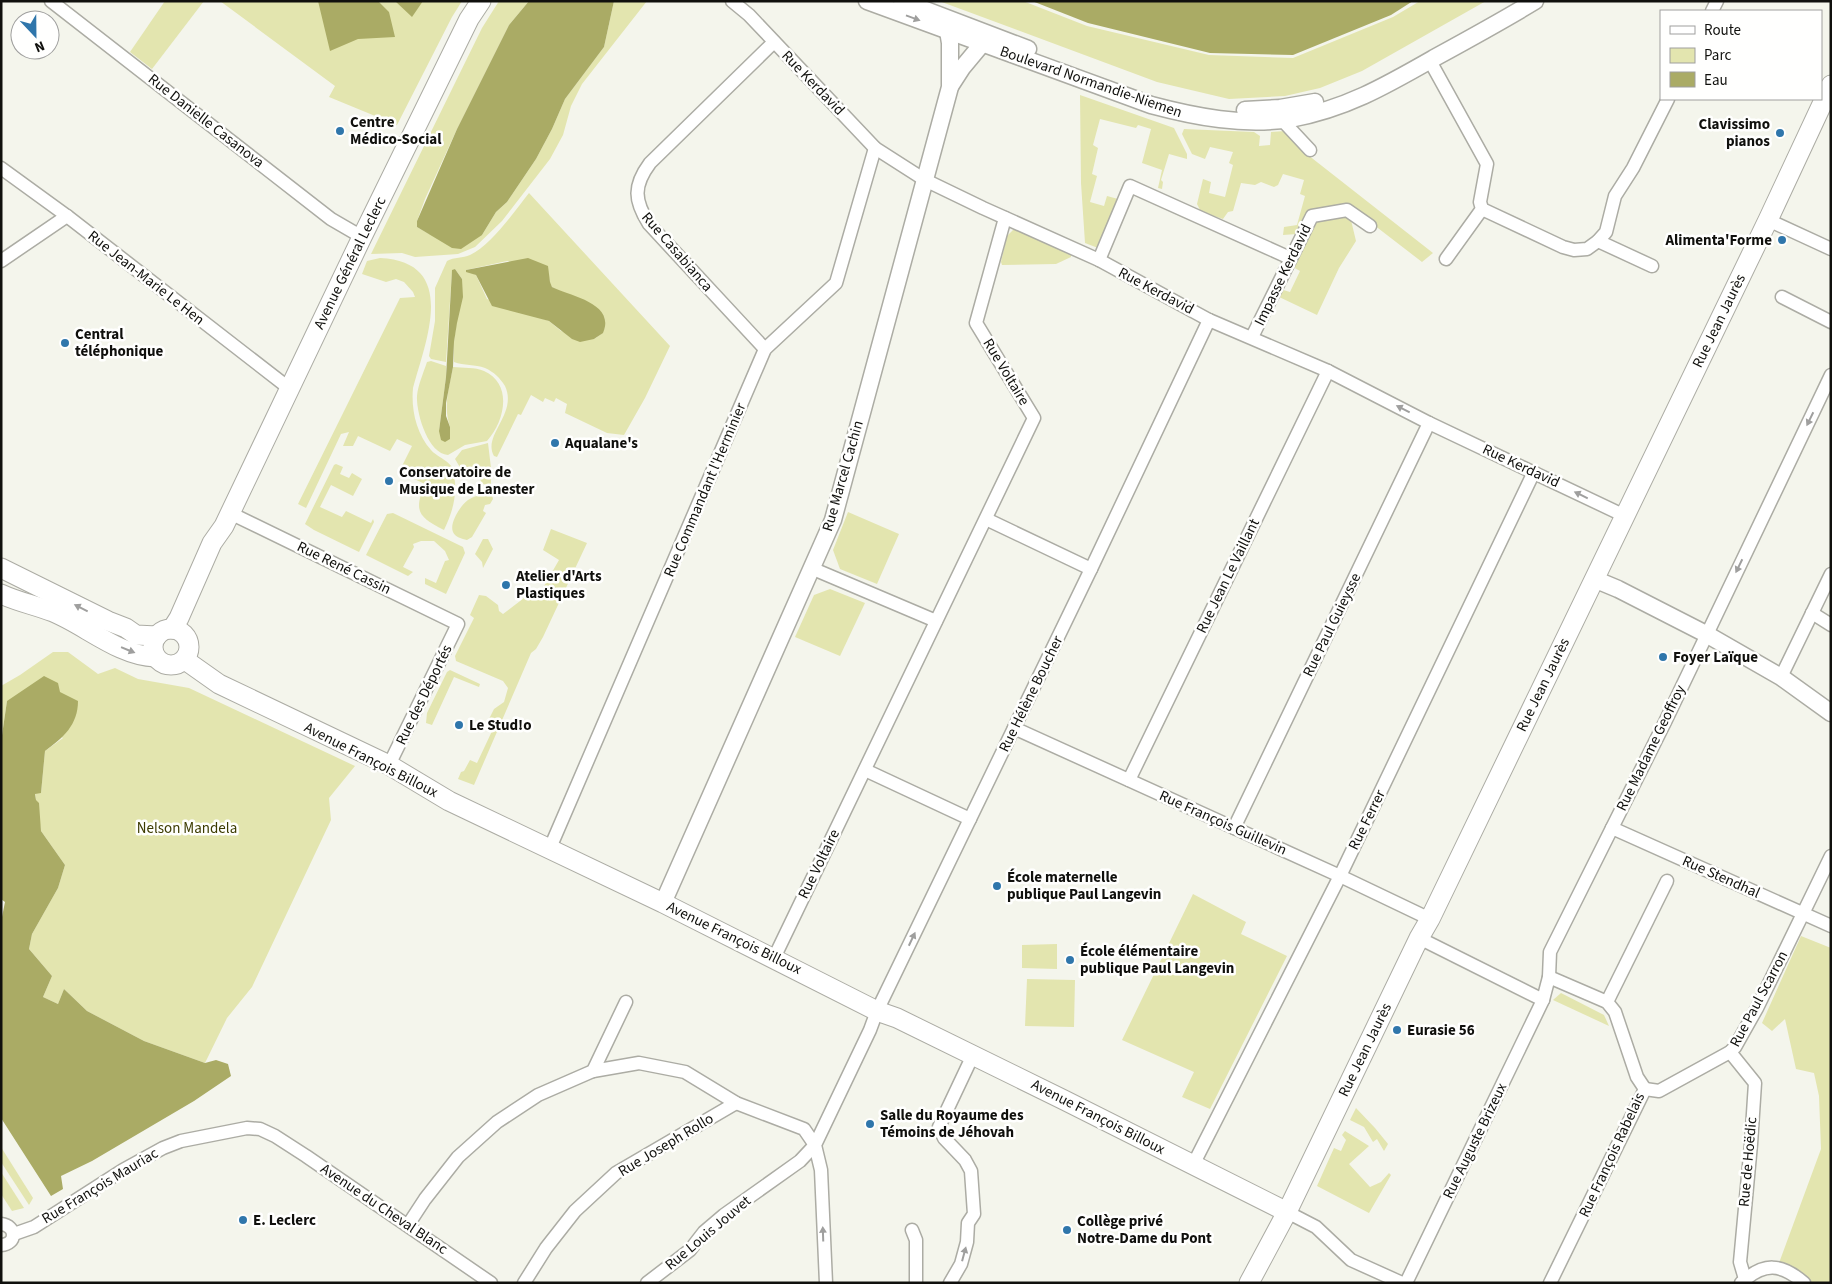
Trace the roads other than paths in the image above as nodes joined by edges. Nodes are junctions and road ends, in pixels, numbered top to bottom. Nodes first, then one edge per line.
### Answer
1 (51, 1) edge
2 (481, 1) edge
3 (732, 1) edge
4 (867, 1) edge
5 (902, 1) edge
6 (1515, 1) edge
7 (1535, 1) edge
8 (948, 31) junction
9 (774, 42) junction
10 (982, 44) junction
11 (1430, 61) junction
12 (1831, 85) edge
13 (950, 87) junction
14 (1668, 100) edge
15 (1281, 120) junction
16 (875, 148) junction
17 (1310, 150) dead end
18 (1, 168) edge
19 (925, 180) junction
20 (1482, 209) junction
21 (67, 216) junction
22 (1005, 218) junction
23 (1768, 220) junction
24 (1370, 226) dead end
25 (362, 237) junction
26 (1598, 241) junction
27 (1831, 249) edge
28 (1290, 258) junction
29 (1446, 259) dead end
30 (1099, 260) junction
31 (1, 261) edge
32 (1652, 266) dead end
33 (1782, 297) dead end
34 (1209, 320) junction
35 (1831, 322) edge
36 (1252, 337) junction
37 (765, 349) junction
38 (1328, 371) junction
39 (1831, 375) edge
40 (290, 389) junction
41 (1429, 423) junction
42 (1534, 472) junction
43 (1625, 516) junction
44 (986, 519) junction
45 (227, 520) junction
46 (1, 568) edge
47 (811, 568) junction
48 (1091, 569) junction
49 (1831, 574) edge
50 (1594, 579) junction
51 (1, 594) edge
52 (1812, 613) junction
53 (936, 622) junction
54 (458, 624) joint
55 (1831, 626) edge
56 (170, 632) junction
57 (1706, 634) junction
58 (155, 657) junction
59 (185, 660) junction
60 (1781, 677) junction
61 (1831, 713) edge
62 (1014, 728) junction
63 (389, 765) junction
64 (864, 770) junction
65 (1129, 780) junction
66 (970, 819) junction
67 (1234, 828) junction
68 (1612, 828) junction
69 (550, 848) junction
70 (1831, 856) edge
71 (1340, 876) junction
72 (1667, 881) dead end
73 (663, 903) junction
74 (1802, 913) junction
75 (1430, 918) junction
76 (1831, 926) edge
77 (1419, 938) junction
78 (774, 958) junction
79 (1549, 977) junction
80 (1543, 1000) junction
81 (626, 1002) dead end
82 (1607, 1002) junction
83 (877, 1011) junction
84 (1730, 1052) junction
85 (974, 1055) junction
86 (593, 1071) junction
87 (1645, 1089) junction
88 (736, 1103) junction
89 (275, 1136) joint
90 (815, 1145) junction
91 (1193, 1165) junction
92 (1287, 1212) junction
93 (1, 1224) edge
94 (408, 1225) junction
95 (912, 1230) dead end
96 (14, 1234) junction
97 (1, 1245) edge
98 (1743, 1281) edge
99 (491, 1283) edge
100 (524, 1283) edge
101 (647, 1283) edge
102 (826, 1283) edge
103 (916, 1283) edge
104 (950, 1283) edge
105 (1249, 1283) edge
106 (1402, 1283) edge
107 (1406, 1283) edge
108 (1550, 1283) edge
109 (1804, 1283) edge

1 - 25 street, Rue Danielle Casanova
2 - 25 main road, Avenue Général Leclerc
3 - 9 street, Rue Kerdavid
4 -> 8 street, Boulevard Normandie-Niemen
5 - 6 street, Boulevard Normandie-Niemen
7 - 11 street, Boulevard Normandie-Niemen
8 - 10 street, Boulevard Normandie-Niemen
8 - 13 street, Rue Marcel Cachin
9 - 16 street, Rue Kerdavid
9 - 37 street, Rue Casabianca
10 - 13 street, Rue Marcel Cachin
10 - 15 street, Boulevard Normandie-Niemen
11 - 15 street, Boulevard Normandie-Niemen
11 - 20 street
12 - 23 main road, Rue Jean Jaurès
13 - 19 street, Rue Marcel Cachin
14 - 26 street
15 - 17 street
16 - 19 street, Rue Kerdavid
16 - 37 street, Rue Commandant l'Herminier
18 - 21 street, Rue Jean-Marie Le Hen
19 - 22 street, Rue Kerdavid
19 - 47 street, Rue Marcel Cachin
20 - 26 street
20 - 29 street
21 - 31 street
21 - 40 street, Rue Jean-Marie Le Hen
22 - 30 street, Rue Kerdavid
22 - 44 street, Rue Voltaire
23 - 27 street
23 - 43 main road, Rue Jean Jaurès
24 - 28 street, Impasse Kerdavid
25 - 40 main road, Avenue Général Leclerc
26 - 32 street
28 - 30 street
28 - 36 street, Impasse Kerdavid
30 - 34 street, Rue Kerdavid
33 - 35 street
34 - 36 street, Rue Kerdavid
34 - 48 street, Rue Hélène Boucher
36 - 38 street, Rue Kerdavid
37 - 69 street, Rue Commandant l'Herminier
41 -> 38 street, Rue Kerdavid
38 - 65 street, Rue Jean Le Vaillant
39 -> 57 street, Rue Madame Geoffroy
40 - 45 main road, Avenue Général Leclerc
41 - 42 street, Rue Kerdavid
41 - 67 street, Rue Paul Guieysse
43 -> 42 street, Rue Kerdavid
42 - 71 street, Rue Ferrer
43 - 50 main road, Rue Jean Jaurès
44 - 48 street
44 - 53 street, Rue Voltaire
45 - 54 street, Rue René Cassin
45 - 56 main road, Avenue Général Leclerc
56 -> 46 main road
47 - 53 street
47 - 73 street, Rue Marcel Cachin
48 - 62 street, Rue Hélène Boucher
49 - 52 street
50 - 57 street
50 - 75 main road, Rue Jean Jaurès
51 -> 58 main road
52 - 55 street
52 - 60 street
53 - 64 street, Rue Voltaire
54 - 63 street, Rue des Déportés
56 - 58 main road
56 - 59 main road
57 - 60 street
57 - 68 street, Rue Madame Geoffroy
58 - 59 main road
59 - 63 main road, Avenue François Billoux
60 - 61 street
62 - 65 street, Rue François Guillevin
62 - 66 street, Rue Hélène Boucher
63 - 69 main road, Avenue François Billoux
64 - 66 street
64 - 78 street, Rue Voltaire
65 - 67 street, Rue François Guillevin
83 -> 66 street, Rue Hélène Boucher
67 - 71 street, Rue François Guillevin
68 - 74 street, Rue Stendhal
68 - 79 street, Rue Madame Geoffroy
69 - 73 main road, Avenue François Billoux
70 - 74 street, Rue Paul Scarron
71 - 75 street, Rue François Guillevin
71 - 91 street, Rue Ferrer
72 - 82 street
73 - 78 main road, Avenue François Billoux
74 - 76 street, Rue Stendhal
74 - 84 street, Rue Paul Scarron
75 - 77 main road, Rue Jean Jaurès
77 - 80 street
77 - 92 main road, Rue Jean Jaurès
78 - 83 main road, Avenue François Billoux
79 - 80 street, Rue Madame Geoffroy
79 - 82 street
80 - 107 street, Rue Auguste Brizeux
81 - 86 street
82 - 87 street, Rue François Rabelais
83 - 85 main road, Avenue François Billoux
83 - 90 street, Rue Hélène Boucher
84 - 87 street, Rue Paul Scarron
84 - 98 street, Rue de Hoëdic
85 - 91 main road, Avenue François Billoux
104 -> 85 street
86 - 88 street
86 - 94 street
87 - 108 street, Rue François Rabelais
88 - 90 street
88 - 100 street, Rue Joseph Rollo
89 - 94 street, Avenue du Cheval Blanc
89 - 96 street, Rue François Mauriac
90 - 101 street, Rue Louis Jouvet
102 -> 90 street
91 - 92 main road, Avenue François Billoux
92 - 105 main road, Rue Jean Jaurès
92 - 106 street
93 - 96 street
94 - 99 street, Avenue du Cheval Blanc
95 - 103 street
96 - 97 street, Rue François Mauriac
98 - 109 street

